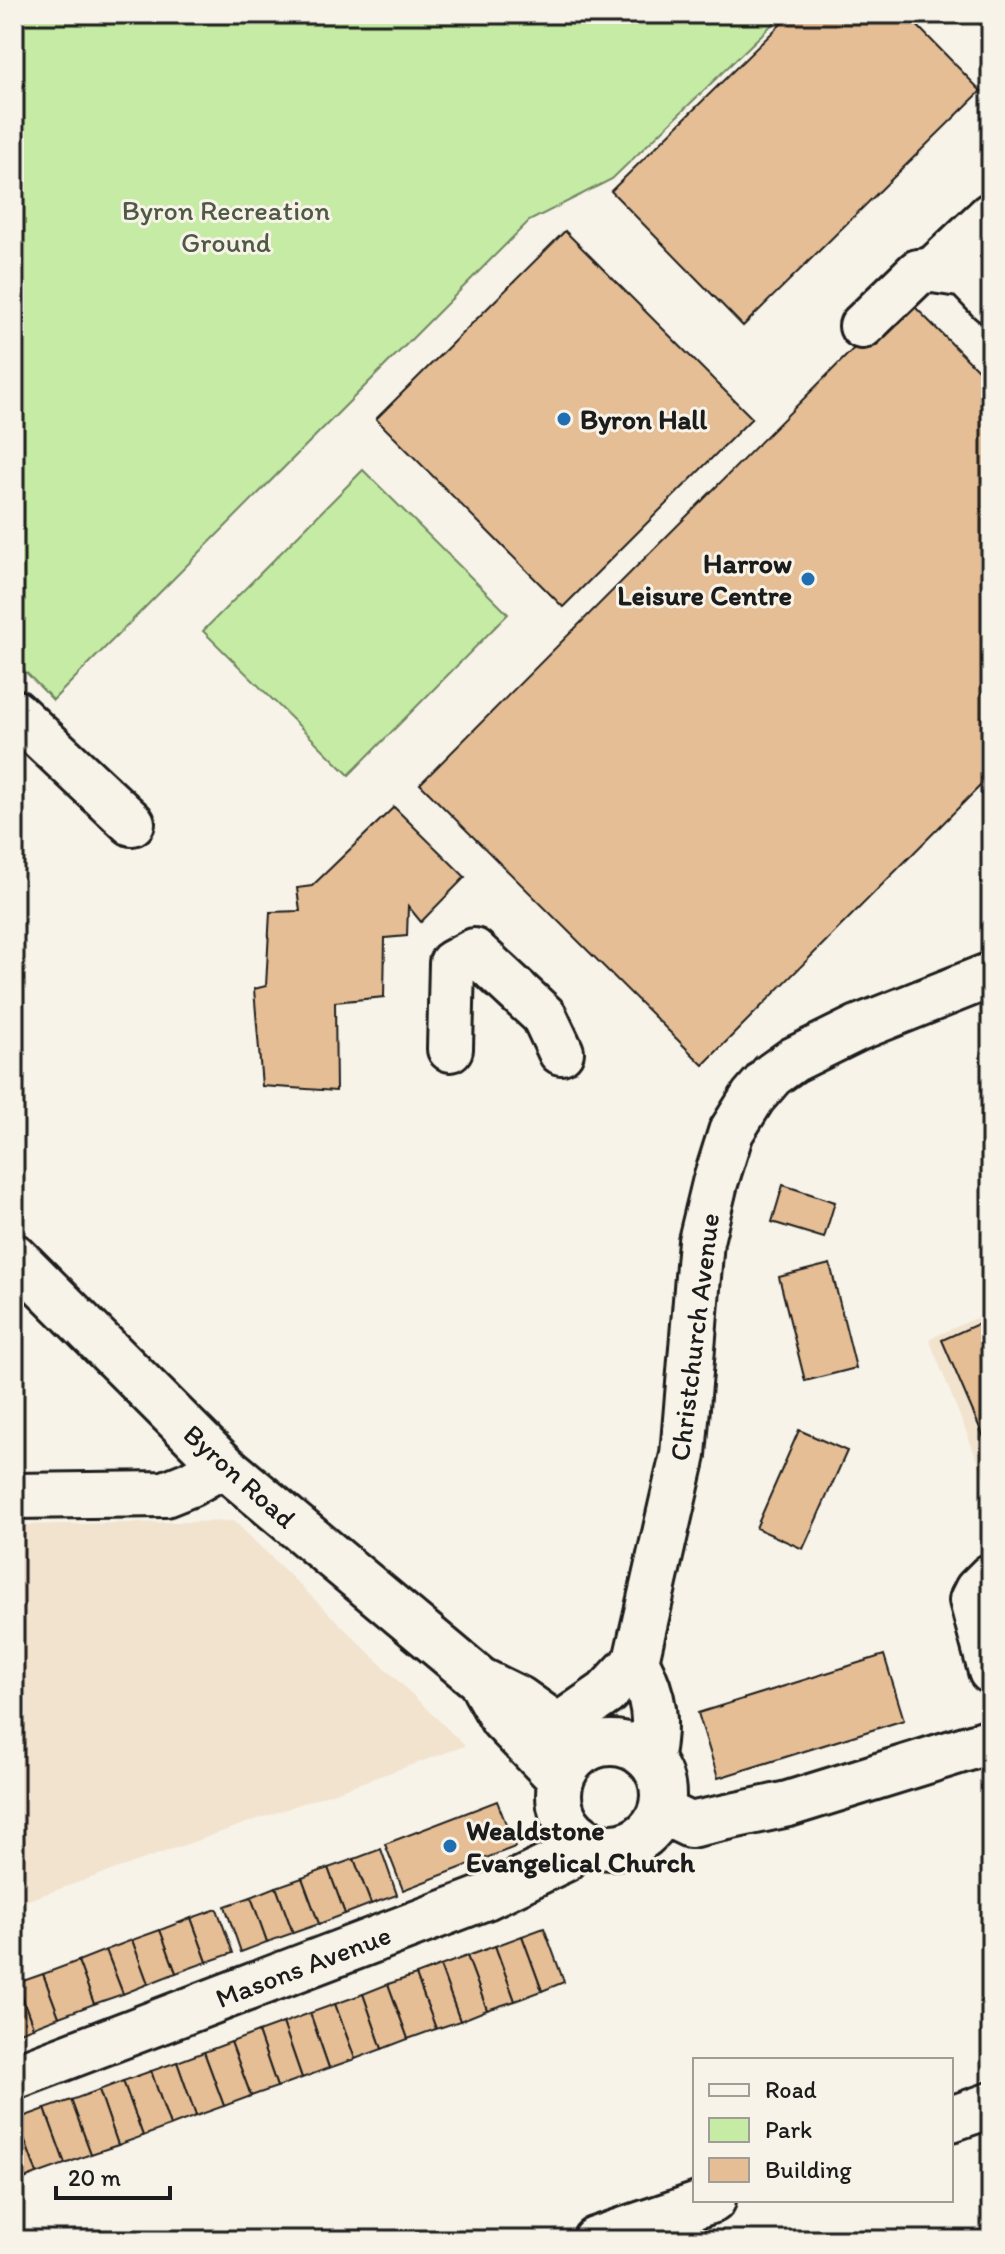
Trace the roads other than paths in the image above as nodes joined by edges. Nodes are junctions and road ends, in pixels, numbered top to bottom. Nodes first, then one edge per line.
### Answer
1 (991, 215) edge
2 (933, 270) junction
3 (991, 301) edge
4 (862, 326) dead end
5 (14, 712) edge
6 (132, 823) dead end
7 (991, 975) edge
8 (450, 1049) dead end
9 (561, 1052) dead end
10 (14, 1256) edge
11 (223, 1465) junction
12 (14, 1496) edge
13 (991, 1576) edge
14 (636, 1661) junction
15 (991, 1671) edge
16 (991, 1741) edge
17 (569, 1752) junction
18 (650, 1760) junction
19 (661, 1811) junction
20 (582, 1838) junction
21 (14, 2077) edge
22 (991, 2105) edge
23 (953, 2118) edge
24 (707, 2202) edge
25 (595, 2240) edge

1 - 2 street
2 - 3 street
2 - 4 street
5 - 6 street
7 - 14 street, Christchurch Avenue
8 - 9 street
10 - 11 street, Byron Road
11 - 12 street
11 - 17 street, Byron Road
13 - 15 street
14 - 17 street
14 - 18 street
16 - 19 street
17 - 18 street
17 - 20 street
18 - 19 street
19 - 20 street
20 - 21 street, Masons Avenue
22 - 23 street
24 - 25 street

